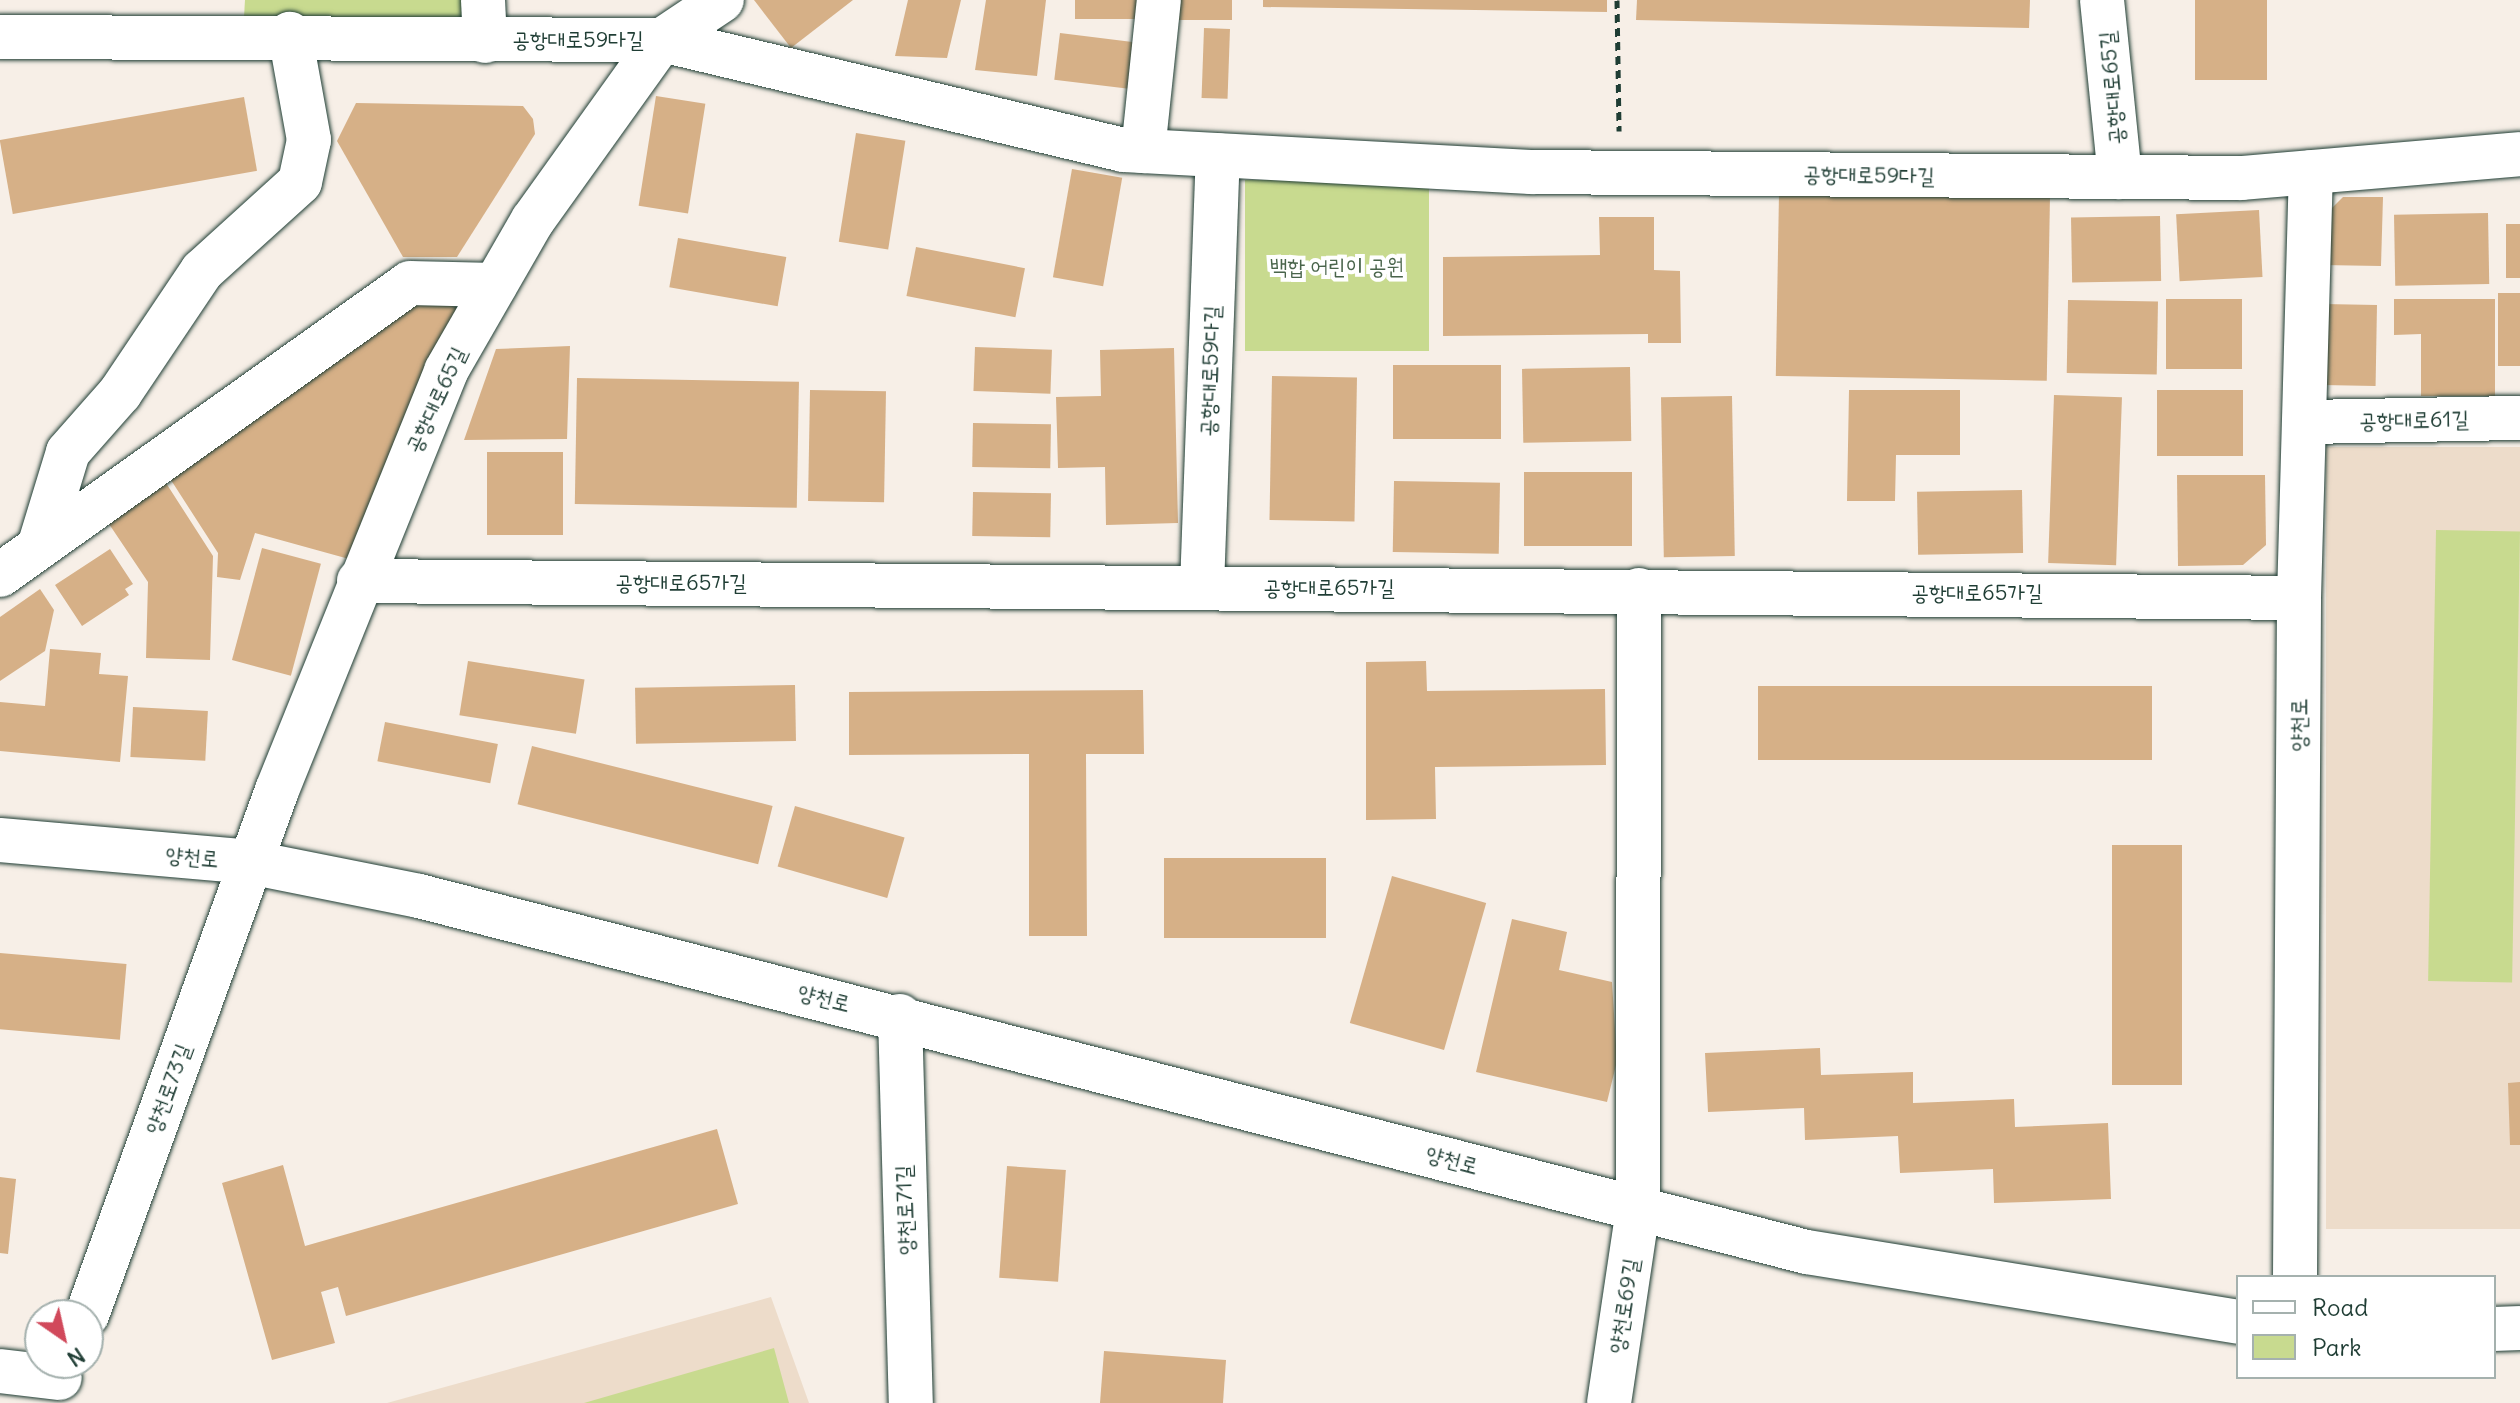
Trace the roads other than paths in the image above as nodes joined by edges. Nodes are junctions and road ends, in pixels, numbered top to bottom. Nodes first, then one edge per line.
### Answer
1 (722, 0) edge
2 (1159, 0) edge
3 (2102, 0) edge
4 (484, 20) edge
5 (290, 34) junction
6 (0, 37) edge
7 (662, 40) junction
8 (1143, 151) junction
9 (2520, 154) edge
10 (1218, 155) junction
11 (2311, 172) junction
12 (2120, 177) junction
13 (495, 285) junction
14 (2520, 418) edge
15 (2307, 422) junction
16 (39, 547) junction
17 (0, 575) edge
18 (359, 581) junction
19 (1202, 587) junction
20 (1639, 590) junction
21 (2299, 598) junction
22 (0, 840) edge
23 (249, 862) junction
24 (900, 1016) junction
25 (1638, 1208) junction
26 (2295, 1275) edge
27 (93, 1299) edge
28 (2236, 1322) edge
29 (2520, 1328) edge
30 (2496, 1329) edge
31 (0, 1371) edge
32 (58, 1381) edge
33 (911, 1403) edge
34 (1609, 1403) edge

1 - 7 street, 공항대로65길
2 - 8 street
3 - 12 street, 공항대로65길
4 - 5 street, 공항대로59다길
4 - 7 street, 공항대로59다길
5 - 6 street, 공항대로59다길
5 - 16 street
7 - 8 street, 공항대로59다길
7 - 13 street, 공항대로65길
8 - 10 street, 공항대로59다길
9 - 11 street, 공항대로59다길
10 - 12 street, 공항대로59다길
10 - 19 street, 공항대로59다길
11 - 12 street, 공항대로59다길
11 - 15 street, 양천로
13 - 16 street
13 - 18 street, 공항대로65길
14 - 15 street, 공항대로61길
15 - 21 street, 양천로
16 - 17 street
18 - 19 street, 공항대로65가길
18 - 23 street, 공항대로65길
19 - 20 street, 공항대로65가길
20 - 21 street, 공항대로65가길
20 - 25 street
21 - 26 street, 양천로
22 - 23 street, 양천로
23 - 24 street, 양천로
23 - 27 street, 양천로73길
24 - 25 street, 양천로
24 - 33 street, 양천로71길
25 - 28 street, 양천로
25 - 34 street, 양천로69길
29 - 30 street
31 - 32 street

